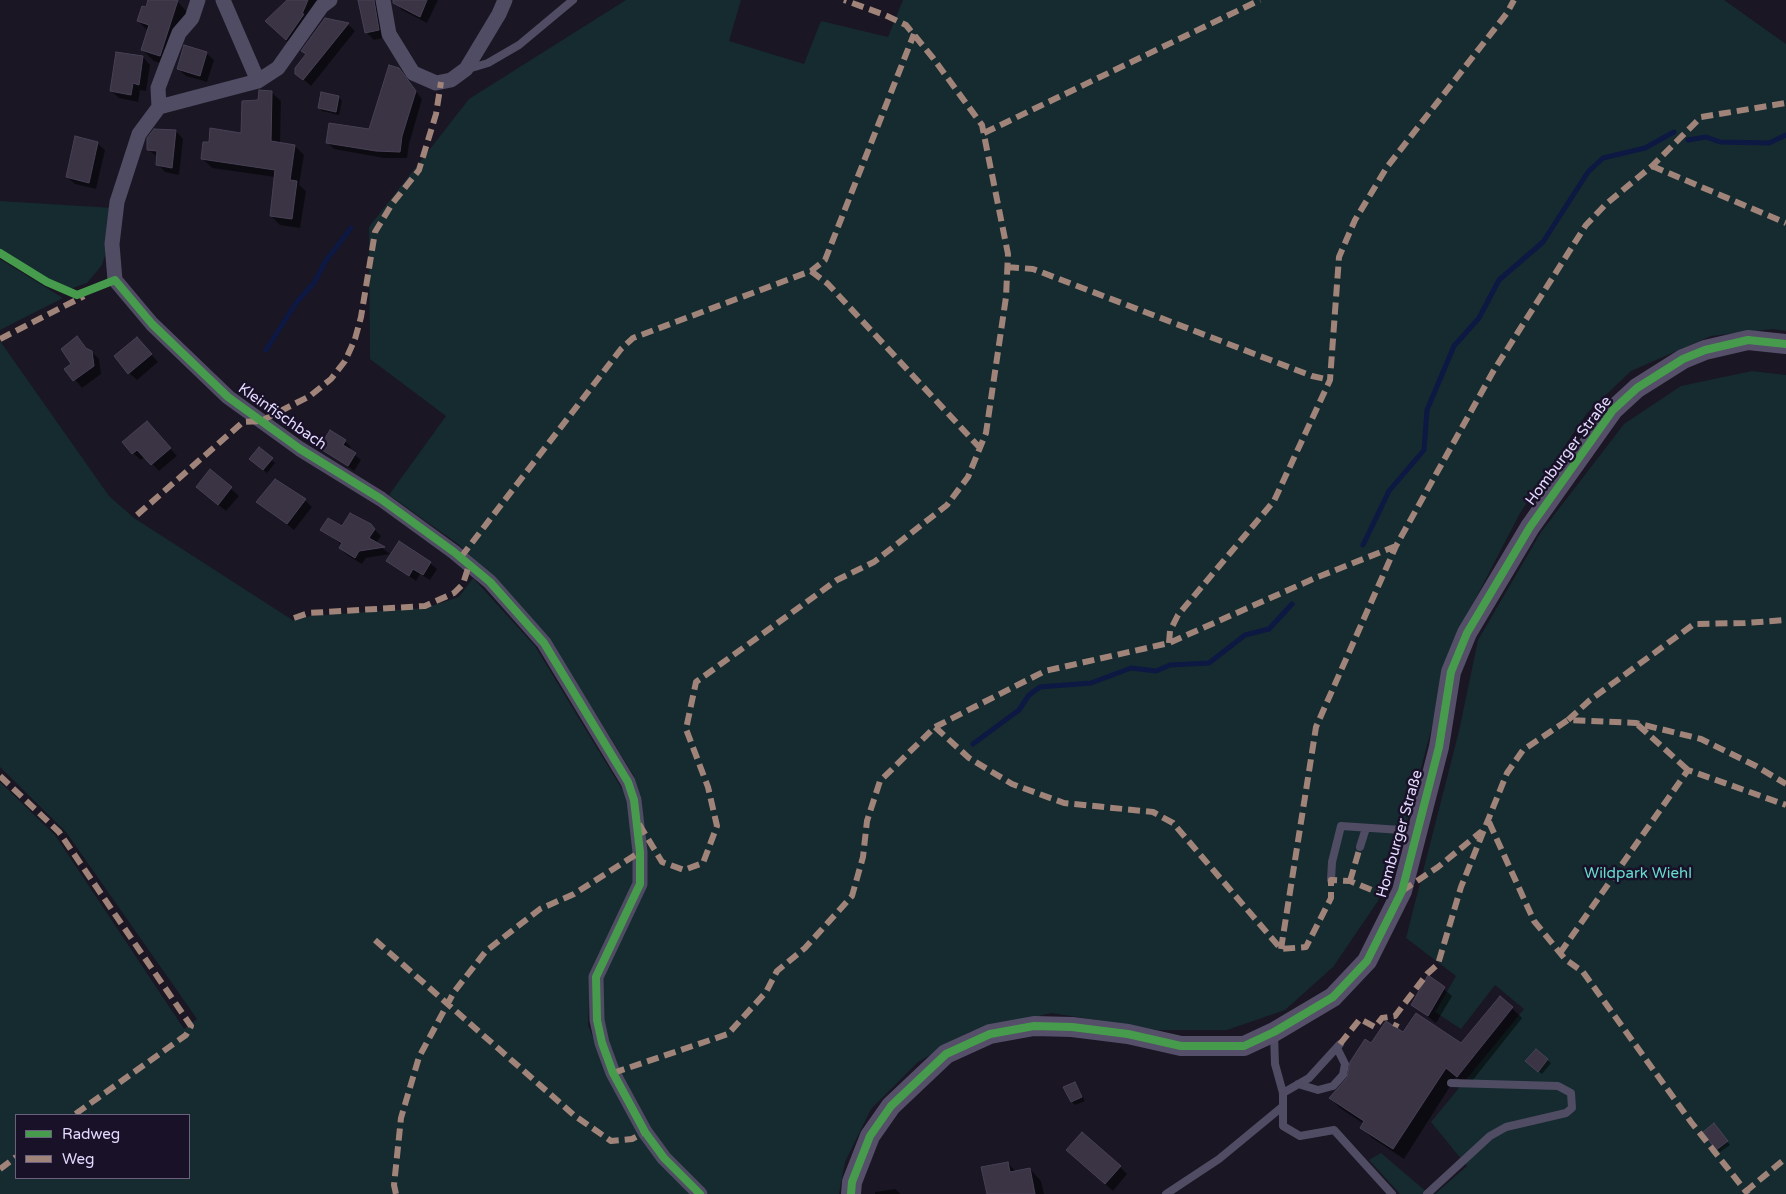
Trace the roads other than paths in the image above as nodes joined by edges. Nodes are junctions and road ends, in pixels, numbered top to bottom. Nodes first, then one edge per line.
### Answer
1 (198, 0) edge
2 (223, 0) edge
3 (330, 0) edge
4 (383, 0) edge
5 (505, 0) edge
6 (573, 0) edge
7 (466, 69) junction
8 (258, 80) junction
9 (158, 107) junction
10 (1786, 344) edge
11 (1366, 828) junction
12 (1418, 831) junction
13 (1360, 847) dead end
14 (1331, 880) dead end
15 (1274, 1032) junction
16 (1451, 1083) dead end
17 (1298, 1084) junction
18 (1283, 1093) junction
19 (1282, 1107) junction
20 (700, 1194) edge
21 (851, 1194) edge
22 (1166, 1194) edge
23 (1392, 1194) edge
24 (1427, 1194) edge

1 - 9 street
2 - 8 street
3 - 8 street
4 - 7 street
5 - 7 street
6 - 7 lane
8 - 9 street
9 - 20 street, Kleinfischbach
10 - 12 main road, Homburger Straße
11 - 12 lane
11 - 13 lane
11 - 14 lane
12 - 15 main road, Homburger Straße
15 - 18 lane
15 - 21 main road, Homburger Straße
16 - 24 lane
17 - 17 lane
17 - 18 lane
18 - 19 lane
19 - 22 lane
19 - 23 lane

